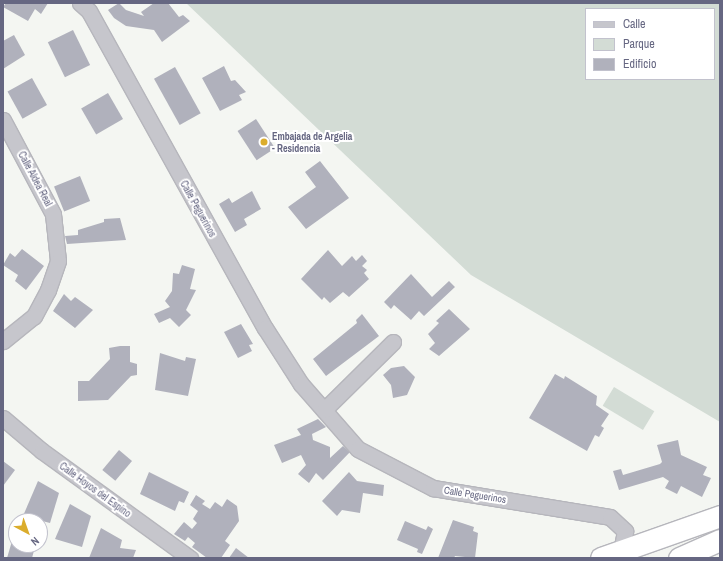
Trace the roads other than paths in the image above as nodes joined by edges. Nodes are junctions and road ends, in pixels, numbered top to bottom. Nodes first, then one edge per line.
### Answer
1 (80, 3) edge
2 (3, 120) edge
3 (3, 341) edge
4 (394, 342) dead end
5 (324, 410) junction
6 (3, 418) edge
7 (720, 516) edge
8 (720, 540) edge
9 (621, 551) junction
10 (190, 558) edge
11 (601, 558) edge
12 (679, 558) edge

1 - 5 street, Calle Peguerinos
2 - 3 street, Calle Aldea Real
4 - 5 street
5 - 9 street, Calle Peguerinos
6 - 10 street, Calle Hoyos del Espino
7 - 9 highway
8 - 12 highway
9 - 11 highway

